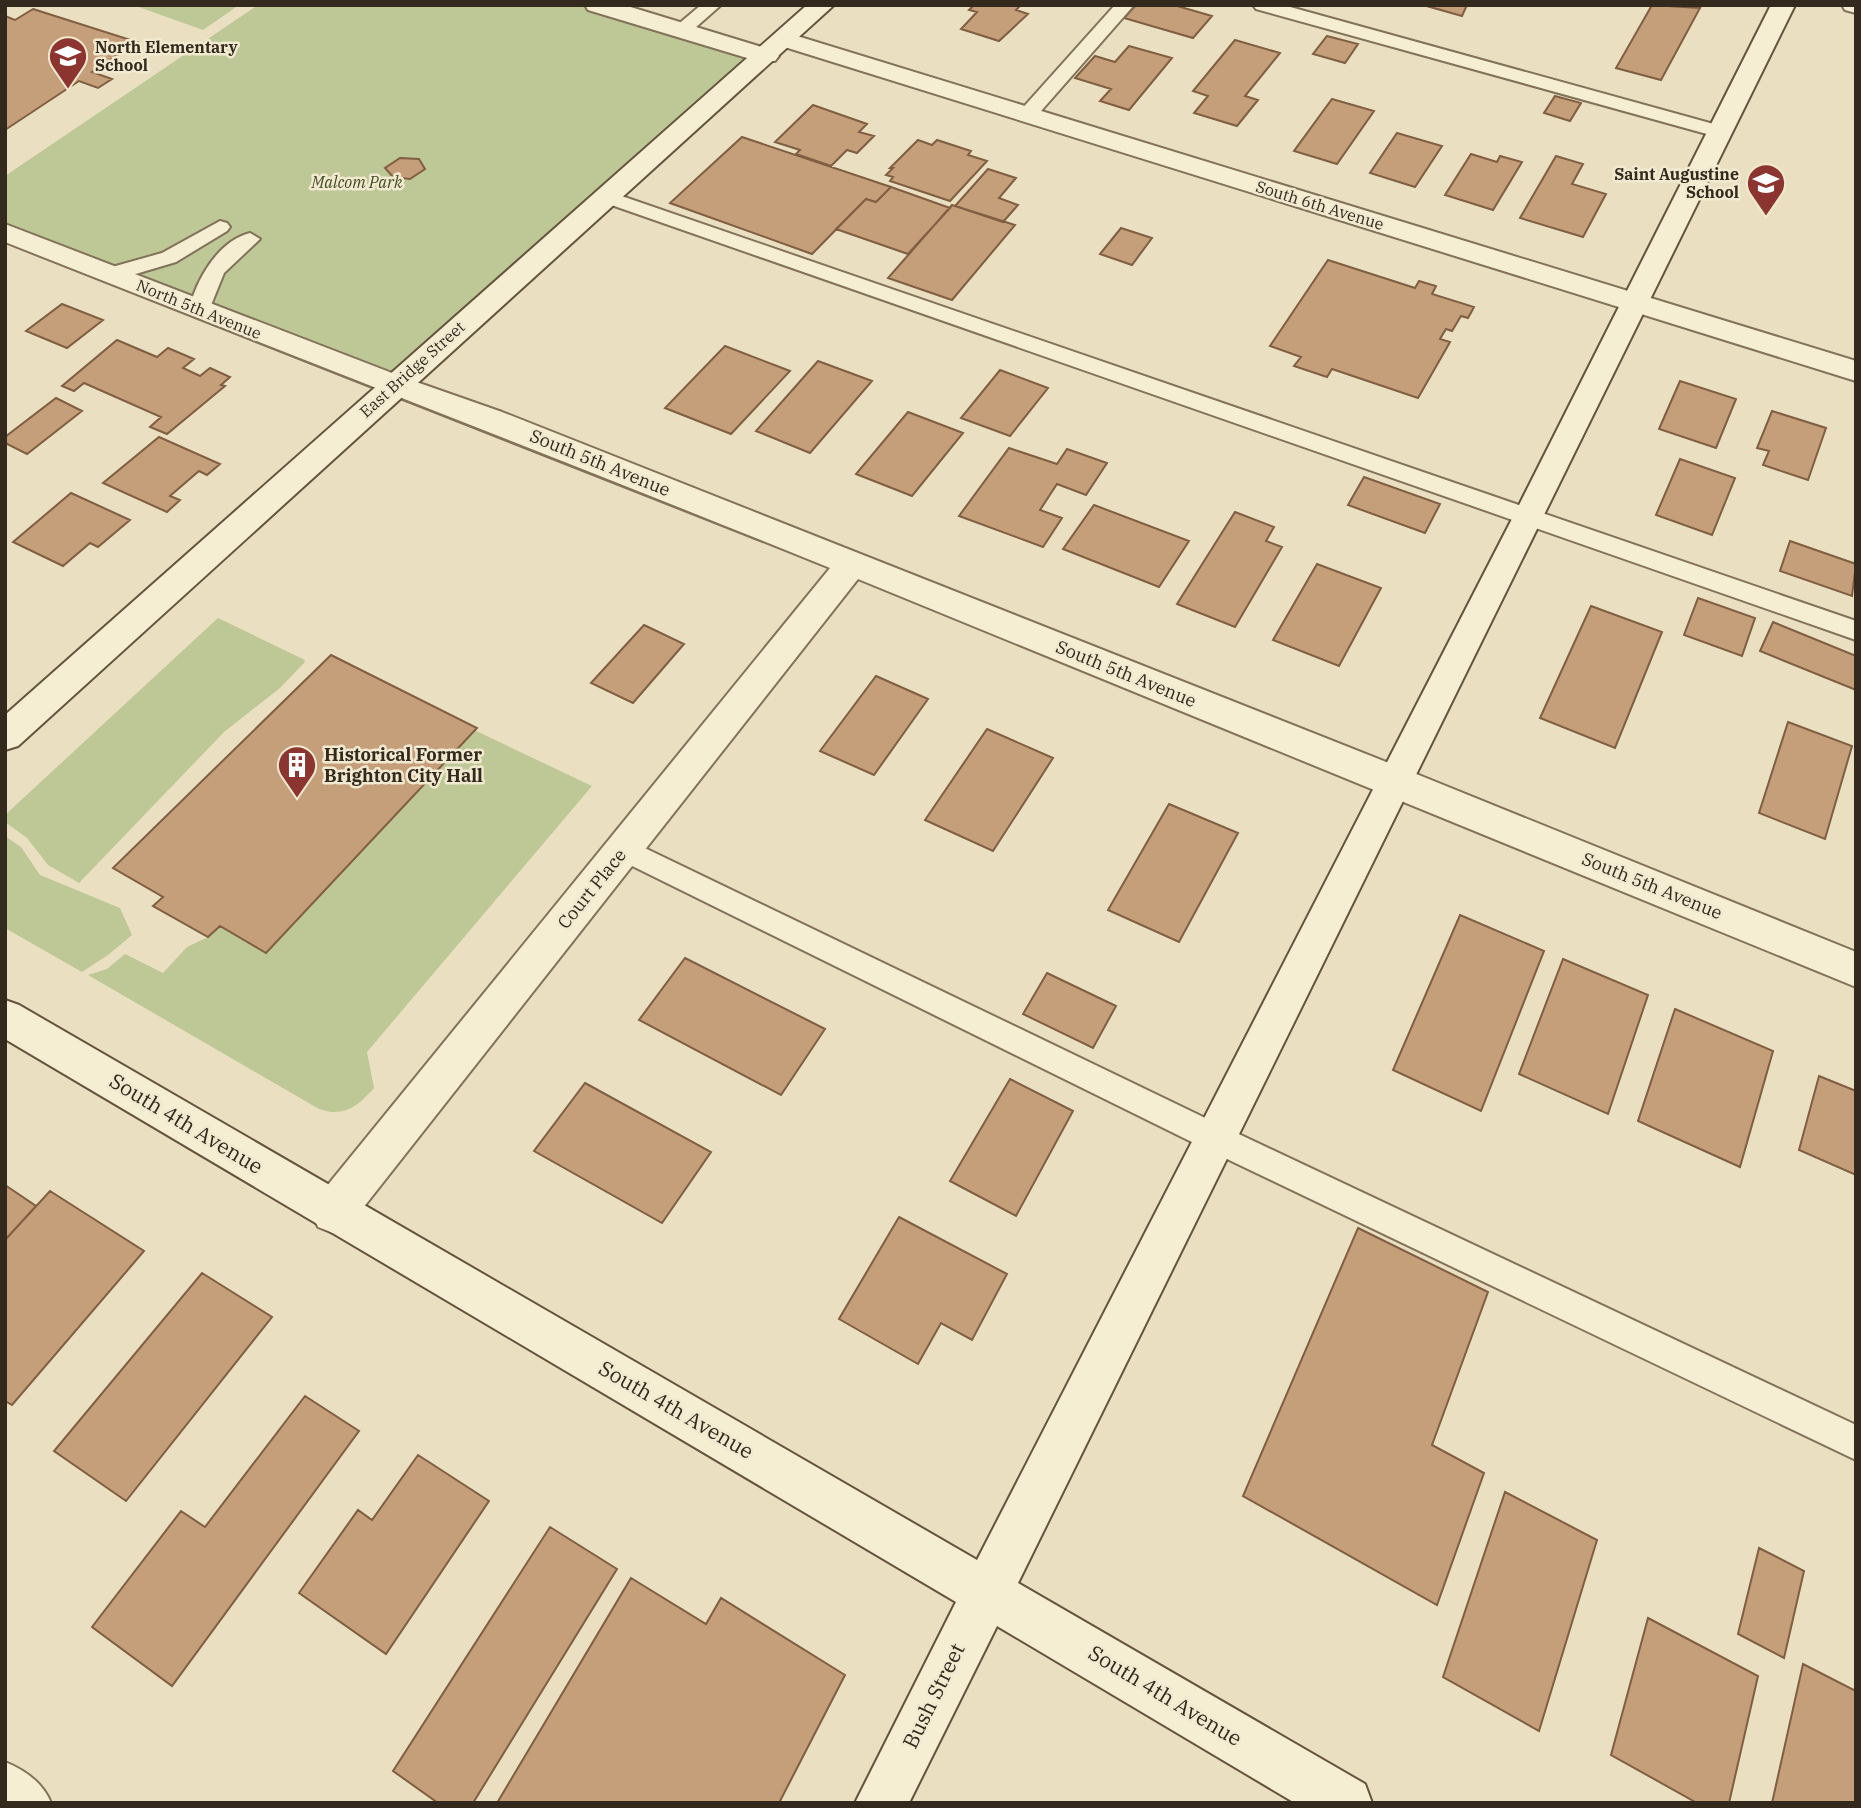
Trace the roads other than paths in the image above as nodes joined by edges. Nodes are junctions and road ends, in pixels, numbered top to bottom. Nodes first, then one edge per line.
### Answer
1 (597, 5) edge
2 (712, 5) edge
3 (822, 5) edge
4 (1125, 5) edge
5 (1262, 5) edge
6 (1783, 5) edge
7 (681, 31) junction
8 (775, 47) junction
9 (1027, 115) junction
10 (1721, 132) junction
11 (607, 197) junction
12 (220, 227) dead end
13 (5, 232) edge
14 (250, 239) dead end
15 (112, 274) junction
16 (1633, 303) junction
17 (200, 310) junction
18 (1856, 371) edge
19 (394, 385) junction
20 (1529, 517) junction
21 (851, 565) junction
22 (1856, 631) edge
23 (5, 736) edge
24 (1396, 781) junction
25 (624, 849) junction
26 (1856, 970) edge
27 (5, 1018) edge
28 (1215, 1138) junction
29 (333, 1212) junction
30 (1856, 1443) edge
31 (986, 1590) junction
32 (5, 1781) edge
33 (33, 1803) edge
34 (881, 1803) edge
35 (1346, 1803) edge

1 - 7 street, South 6th Avenue
2 - 7 lane
3 - 8 street, East Bridge Street
4 - 9 lane
5 - 10 lane
6 - 10 street, Bush Street
7 - 8 street, South 6th Avenue
8 - 9 street, South 6th Avenue
8 - 11 street, East Bridge Street
9 - 16 street, South 6th Avenue
10 - 16 street, Bush Street
11 - 19 street, East Bridge Street
11 - 20 lane
12 - 15 lane
13 - 15 street, North 5th Avenue
14 - 17 lane
15 - 17 street, North 5th Avenue
16 - 18 street, South 6th Avenue
16 - 20 street, Bush Street
17 - 19 street, North 5th Avenue
19 - 21 street, South 5th Avenue
19 - 23 street, East Bridge Street
20 - 22 lane
20 - 24 street, Bush Street
21 - 24 street, South 5th Avenue
21 - 25 street, Court Place
24 - 26 street, South 5th Avenue
24 - 28 street, Bush Street
25 - 28 lane
25 - 29 street, Court Place
27 - 29 street, South 4th Avenue
28 - 30 lane
28 - 31 street, Bush Street
29 - 31 street, South 4th Avenue
31 - 34 street, Bush Street
31 - 35 street, South 4th Avenue
32 - 33 lane

